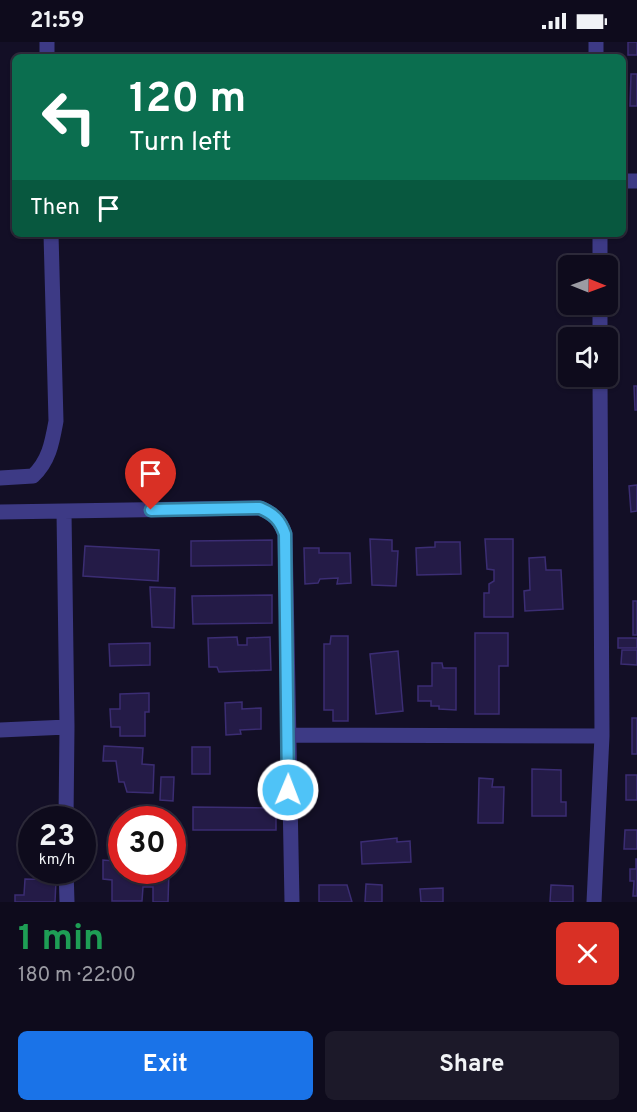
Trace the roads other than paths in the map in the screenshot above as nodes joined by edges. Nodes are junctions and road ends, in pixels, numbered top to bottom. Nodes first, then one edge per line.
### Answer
1 (51, 237) edge
2 (600, 237) edge
3 (600, 255) edge
4 (600, 387) edge
5 (0, 478) edge
6 (0, 512) edge
7 (64, 512) junction
8 (67, 727) junction
9 (0, 730) edge
10 (289, 735) junction
11 (602, 736) junction
12 (66, 806) edge
13 (66, 884) edge
14 (67, 902) edge
15 (292, 902) edge
16 (594, 902) edge

1 - 5 street
2 - 3 street
4 - 11 street
6 - 7 street
7 - 8 street
7 - 10 street
8 - 9 street
8 - 12 street
10 - 11 street
10 - 15 street
11 - 16 street
13 - 14 street

